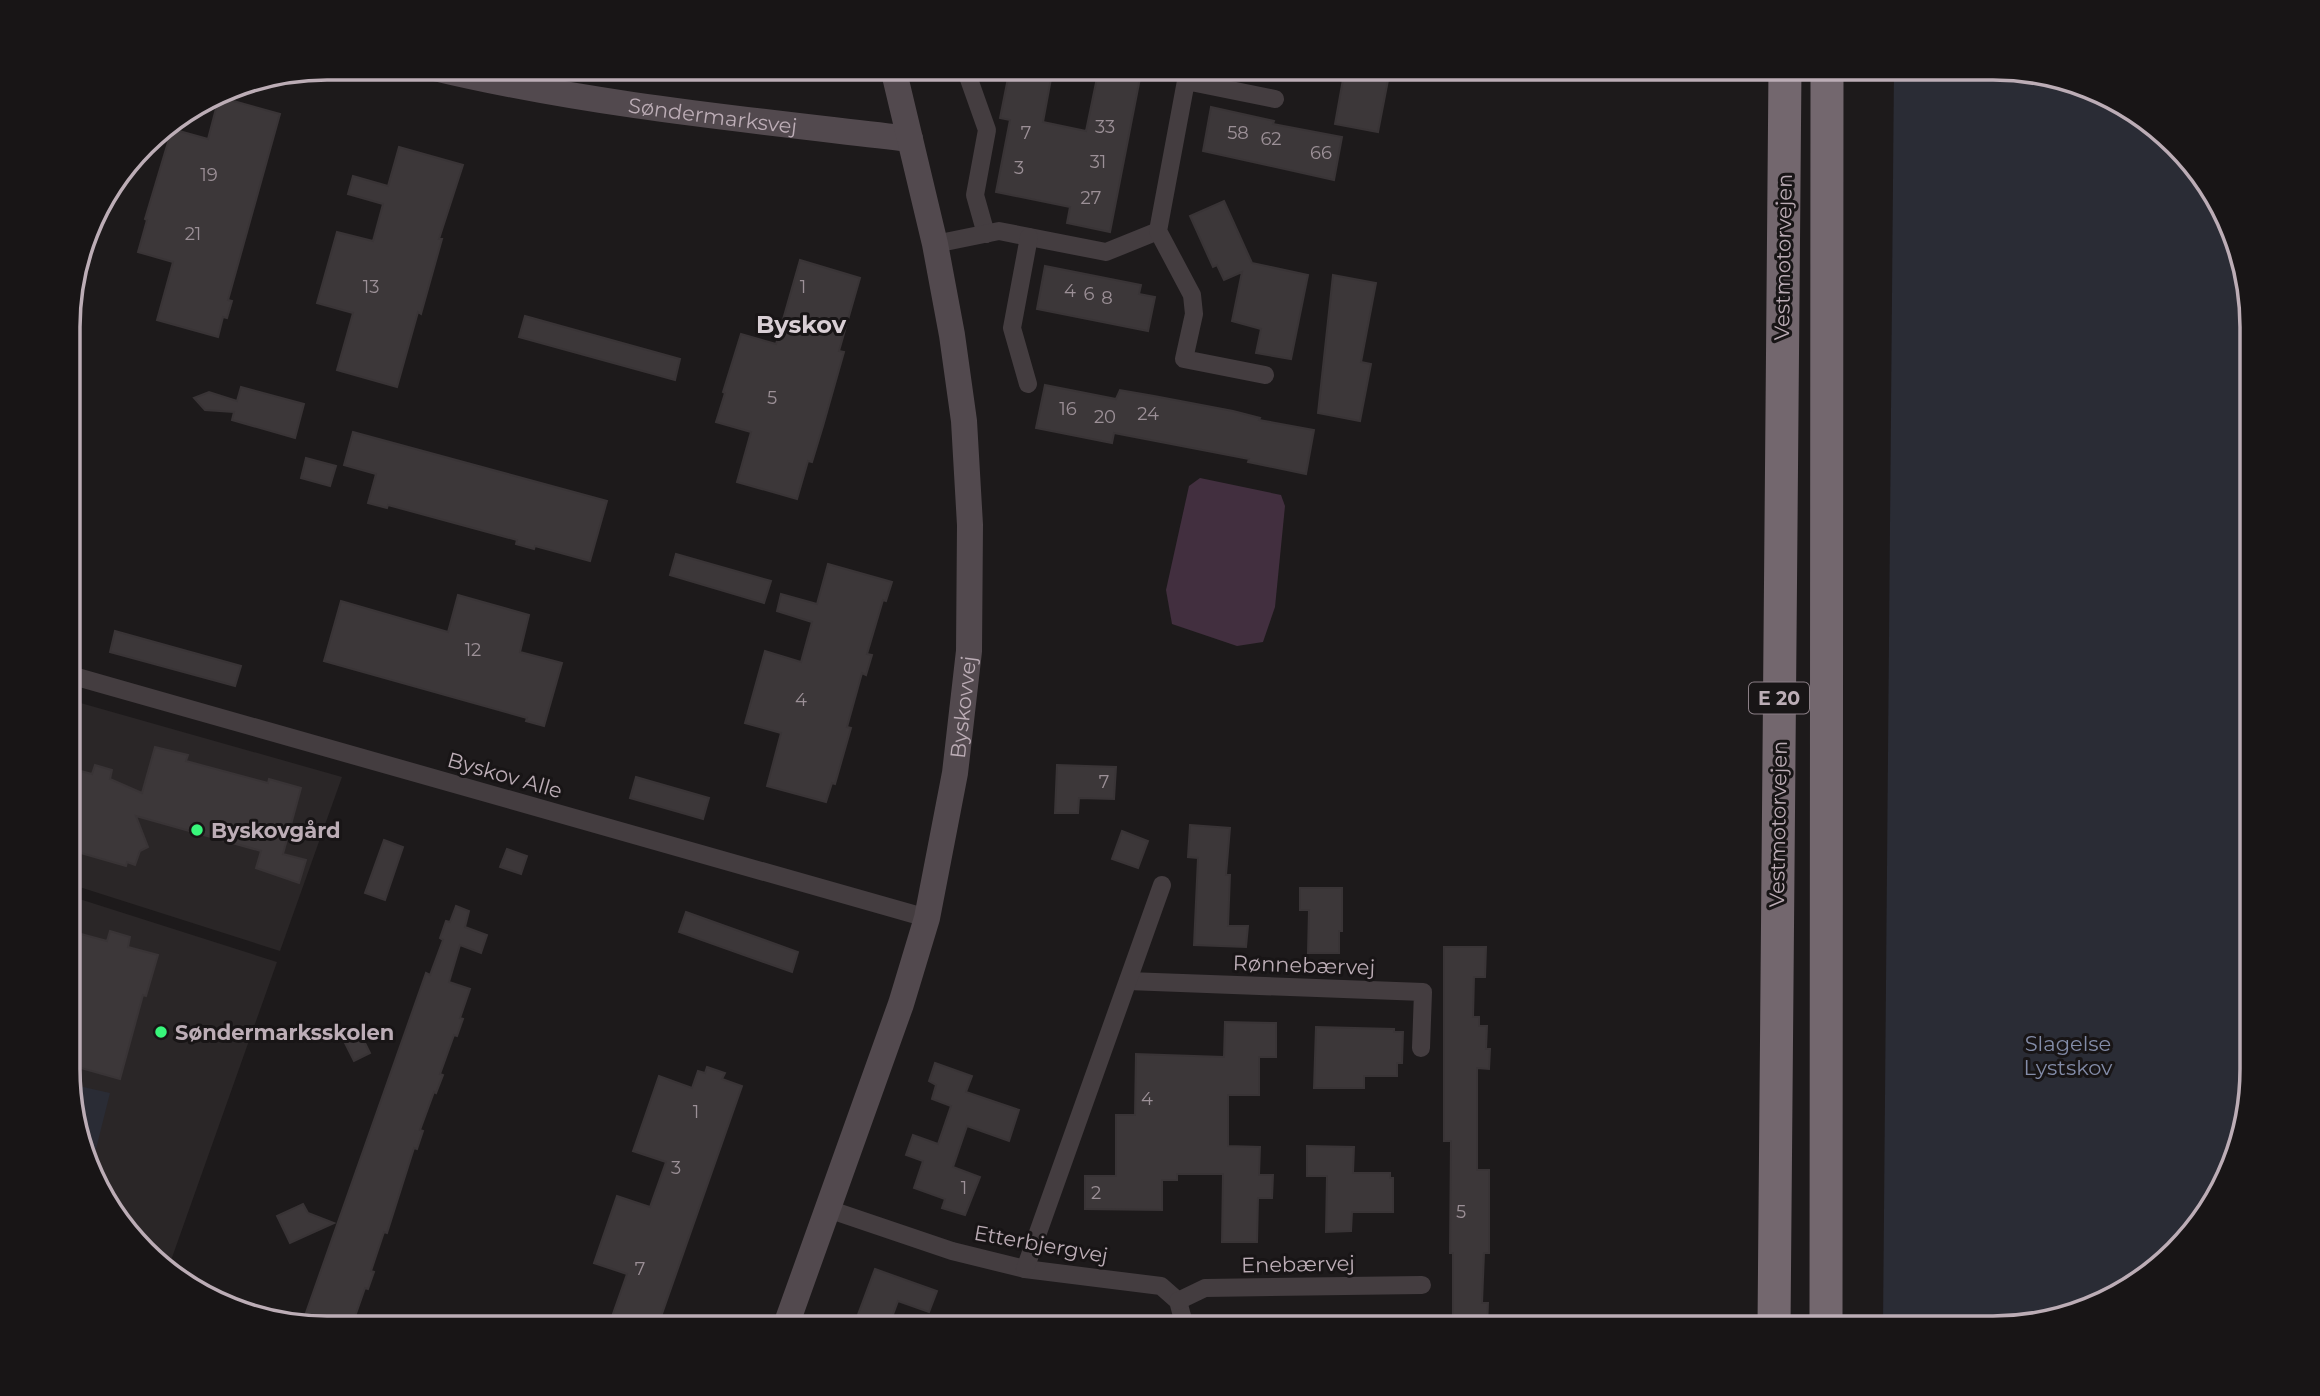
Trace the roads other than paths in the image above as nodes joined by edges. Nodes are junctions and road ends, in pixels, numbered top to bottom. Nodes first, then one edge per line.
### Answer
1 (1785, 80) edge
2 (1827, 80) edge
3 (505, 81) edge
4 (896, 81) edge
5 (969, 81) edge
6 (1275, 99) dead end
7 (909, 139) junction
8 (1158, 231) junction
9 (986, 234) junction
10 (1029, 237) junction
11 (935, 244) junction
12 (1265, 375) dead end
13 (1028, 384) dead end
14 (80, 678) edge
15 (1162, 885) dead end
16 (927, 918) junction
17 (1128, 981) junction
18 (1421, 1048) dead end
19 (828, 1209) junction
20 (1025, 1269) junction
21 (1422, 1285) dead end
22 (1178, 1301) junction
23 (1182, 1315) edge
24 (1774, 1315) edge
25 (1826, 1315) edge
26 (789, 1316) edge

1 - 24 highway, Vestmotorvejen / E 20
2 - 25 highway, Vestmotorvejen / E 20
3 - 7 main road, Søndermarksvej
4 - 7 main road, Byskovvej
5 - 9 street
6 - 8 street
7 - 11 main road, Byskovvej
8 - 10 street
8 - 12 street
9 - 10 street
9 - 11 street
10 - 13 street
11 - 16 main road, Byskovvej
14 - 16 street, Byskov Alle
15 - 17 street
16 - 19 main road, Byskovvej
17 - 18 street, Rønnebærvej
17 - 20 street
19 - 20 street, Etterbjergvej
19 - 26 main road, Byskovvej
20 - 22 street, Etterbjergvej
21 - 22 street, Enebærvej
22 - 23 street

